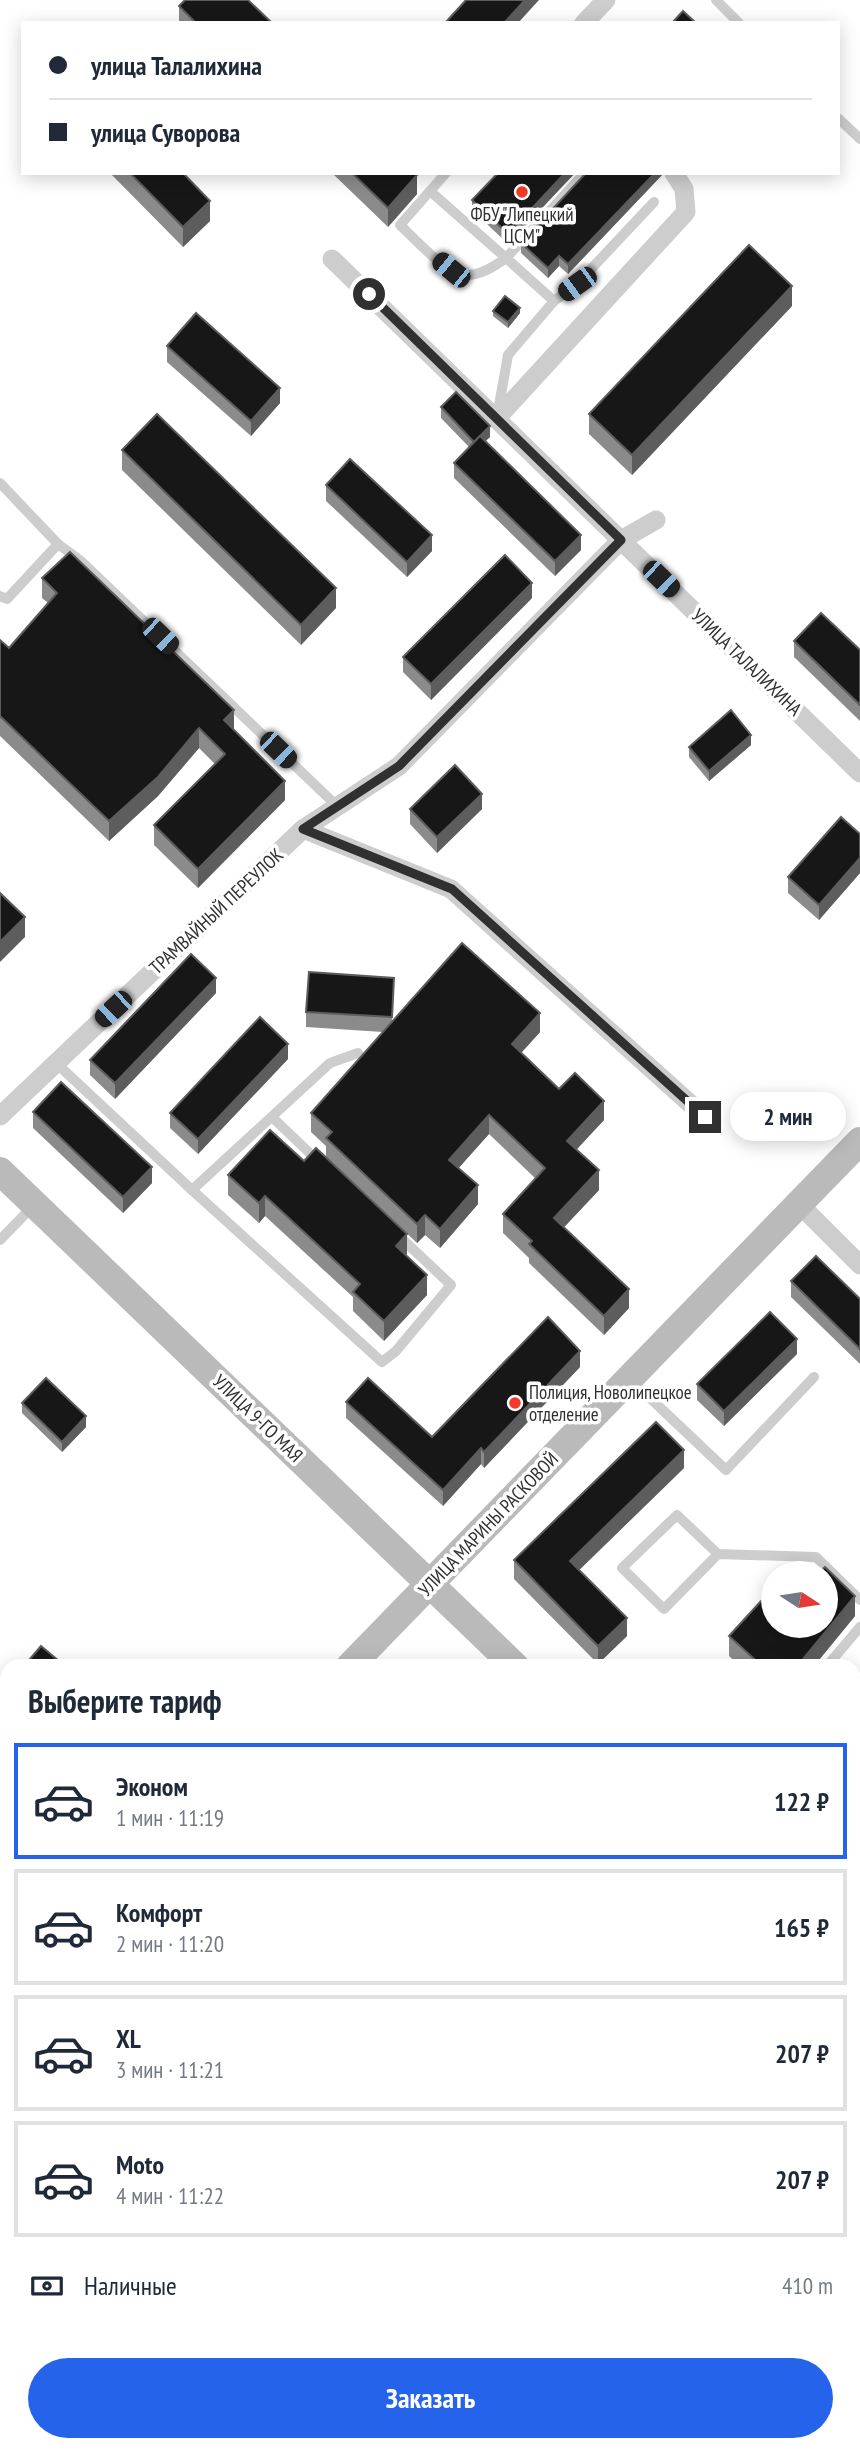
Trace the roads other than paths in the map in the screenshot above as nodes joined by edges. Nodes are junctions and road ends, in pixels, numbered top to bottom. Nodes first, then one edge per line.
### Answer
1 (606, 0) edge
2 (716, 0) edge
3 (586, 21) edge
4 (737, 21) edge
5 (840, 120) edge
6 (860, 139) edge
7 (444, 175) edge
8 (582, 175) edge
9 (675, 175) edge
10 (430, 191) junction
11 (654, 202) dead end
12 (332, 258) dead end
13 (506, 258) junction
14 (554, 300) junction
15 (497, 418) junction
16 (0, 483) edge
17 (656, 520) dead end
18 (621, 540) junction
19 (58, 544) junction
20 (0, 596) edge
21 (860, 773) edge
22 (337, 806) junction
23 (303, 829) junction
24 (358, 1053) dead end
25 (56, 1063) junction
26 (0, 1116) edge
27 (272, 1117) junction
28 (705, 1117) dead end
29 (860, 1141) edge
30 (0, 1171) edge
31 (331, 1173) edge
32 (192, 1190) junction
33 (34, 1204) junction
34 (799, 1205) junction
35 (391, 1229) edge
36 (0, 1240) edge
37 (860, 1265) edge
38 (814, 1377) dead end
39 (629, 1378) junction
40 (718, 1554) junction
41 (429, 1583) junction
42 (860, 1600) edge
43 (860, 1627) edge
44 (357, 1659) edge
45 (508, 1659) edge
46 (833, 1659) edge

1 - 3 street
2 - 4 lane
5 - 6 lane
7 - 10 lane
8 - 13 lane
9 - 15 street
10 - 13 lane
10 - 13 lane
11 - 14 lane
12 - 15 street, УЛИЦА ТАЛАЛИХИНА
13 - 14 lane
14 - 15 lane
15 - 18 street, УЛИЦА ТАЛАЛИХИНА
16 - 19 lane
17 - 18 street, ТРАМВАЙНЫЙ ПЕРЕУЛОК
18 - 21 street, УЛИЦА ТАЛАЛИХИНА
18 - 22 street, ТРАМВАЙНЫЙ ПЕРЕУЛОК
19 - 20 lane
19 - 22 lane
22 - 23 street, ТРАМВАЙНЫЙ ПЕРЕУЛОК
23 - 25 street, ТРАМВАЙНЫЙ ПЕРЕУЛОК
23 - 28 street
24 - 27 lane
25 - 26 street, ТРАМВАЙНЫЙ ПЕРЕУЛОК
25 - 32 lane
27 - 31 lane
27 - 32 lane
29 - 34 main road, УЛИЦА МАРИНЫ РАСКОВОЙ
30 - 33 main road, УЛИЦА 9-ГО МАЯ
32 - 35 lane
33 - 36 lane
33 - 41 main road, УЛИЦА 9-ГО МАЯ
34 - 37 street
34 - 39 main road, УЛИЦА МАРИНЫ РАСКОВОЙ
38 - 39 lane
39 - 41 main road, УЛИЦА МАРИНЫ РАСКОВОЙ
40 - 40 lane
40 - 42 lane
41 - 44 main road, УЛИЦА МАРИНЫ РАСКОВОЙ
41 - 45 main road, УЛИЦА 9-ГО МАЯ
43 - 46 lane

